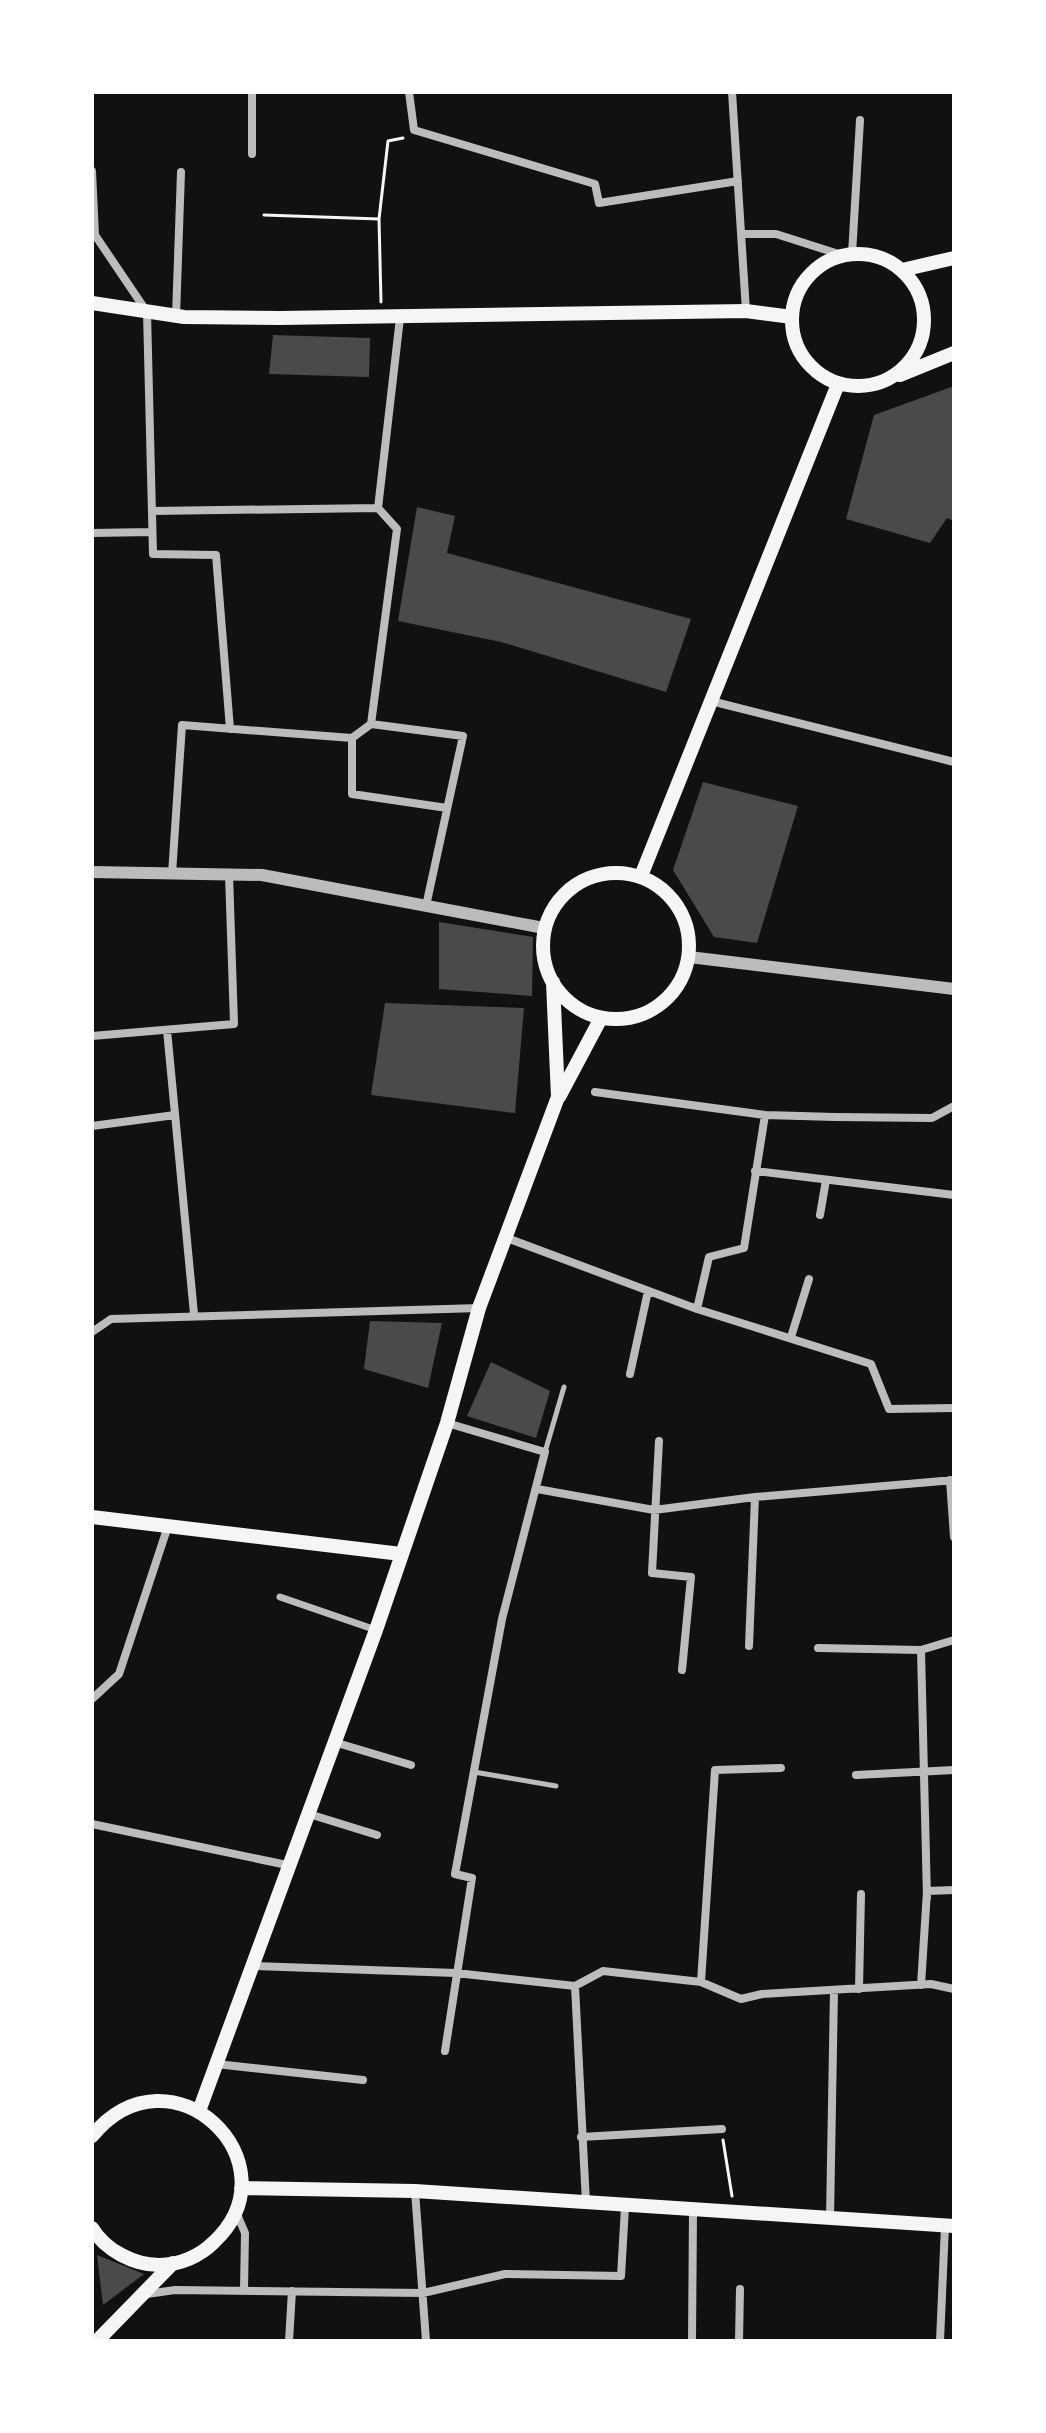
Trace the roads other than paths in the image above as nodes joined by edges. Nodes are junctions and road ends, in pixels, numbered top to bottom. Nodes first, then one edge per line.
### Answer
1 (252, 92) edge
2 (409, 92) edge
3 (732, 92) edge
4 (860, 120) dead end
5 (252, 154) dead end
6 (92, 171) edge
7 (181, 172) dead end
8 (738, 181) junction
9 (741, 234) junction
10 (93, 238) edge
11 (847, 255) junction
12 (954, 258) edge
13 (902, 270) junction
14 (92, 303) edge
15 (746, 311) junction
16 (147, 312) junction
17 (176, 316) junction
18 (792, 317) junction
19 (400, 318) junction
20 (954, 353) edge
21 (892, 378) junction
22 (838, 384) junction
23 (378, 508) junction
24 (152, 511) junction
25 (152, 532) junction
26 (92, 533) edge
27 (711, 701) junction
28 (371, 724) junction
29 (230, 729) junction
30 (352, 738) junction
31 (954, 762) edge
32 (447, 808) junction
33 (92, 872) edge
34 (172, 874) junction
35 (229, 874) junction
36 (641, 876) junction
37 (426, 906) junction
38 (544, 928) junction
39 (689, 957) junction
40 (553, 982) junction
41 (954, 989) edge
42 (601, 1018) junction
43 (167, 1030) junction
44 (92, 1036) edge
45 (595, 1092) dead end
46 (558, 1097) junction
47 (954, 1106) edge
48 (175, 1115) junction
49 (765, 1115) junction
50 (92, 1126) edge
51 (755, 1171) junction
52 (826, 1180) junction
53 (954, 1195) edge
54 (820, 1215) dead end
55 (507, 1238) junction
56 (809, 1279) dead end
57 (648, 1291) junction
58 (479, 1308) junction
59 (697, 1309) junction
60 (194, 1314) junction
61 (92, 1332) edge
62 (791, 1337) junction
63 (630, 1374) dead end
64 (564, 1387) dead end
65 (954, 1408) edge
66 (447, 1423) junction
67 (659, 1441) dead end
68 (545, 1452) junction
69 (952, 1480) edge
70 (537, 1489) junction
71 (755, 1497) junction
72 (654, 1510) junction
73 (92, 1517) edge
74 (169, 1525) junction
75 (954, 1537) edge
76 (401, 1554) junction
77 (280, 1597) dead end
78 (376, 1630) junction
79 (954, 1640) edge
80 (749, 1646) dead end
81 (818, 1648) dead end
82 (921, 1650) junction
83 (682, 1670) dead end
84 (92, 1699) edge
85 (334, 1742) junction
86 (411, 1765) dead end
87 (781, 1768) dead end
88 (954, 1770) edge
89 (474, 1772) junction
90 (923, 1773) junction
91 (856, 1775) dead end
92 (556, 1786) dead end
93 (309, 1814) junction
94 (92, 1824) edge
95 (377, 1835) dead end
96 (287, 1865) junction
97 (954, 1890) edge
98 (861, 1894) dead end
99 (927, 1898) junction
100 (251, 1966) junction
101 (456, 1973) junction
102 (701, 1982) junction
103 (921, 1985) junction
104 (575, 1986) junction
105 (859, 1989) junction
106 (954, 1989) edge
107 (834, 1990) junction
108 (445, 2051) dead end
109 (216, 2064) junction
110 (363, 2080) dead end
111 (199, 2111) junction
112 (722, 2129) road end
113 (92, 2136) edge
114 (581, 2137) junction
115 (241, 2188) junction
116 (415, 2191) junction
117 (586, 2204) junction
118 (625, 2207) junction
119 (693, 2211) junction
120 (236, 2212) junction
121 (830, 2219) junction
122 (950, 2226) edge
123 (92, 2228) edge
124 (173, 2263) junction
125 (740, 2289) dead end
126 (244, 2290) junction
127 (292, 2291) junction
128 (423, 2293) junction
129 (142, 2294) junction
130 (97, 2341) edge
131 (289, 2341) edge
132 (426, 2341) edge
133 (692, 2341) edge
134 (739, 2341) edge
135 (940, 2341) edge

1 - 5 street
2 - 8 street
3 - 8 street
4 - 11 street
6 - 10 street
7 - 17 street
8 - 9 street
9 - 11 street
9 - 15 street
10 - 16 street
11 - 13 main road
11 - 18 main road
12 - 13 main road
13 - 21 main road
14 - 16 main road
15 - 18 main road
15 - 19 main road
16 - 17 main road
16 - 24 street
17 - 19 main road
18 - 22 main road
19 - 23 street
20 - 21 main road
21 - 22 main road
22 - 27 main road
23 - 24 street
23 - 28 street
24 - 25 street
25 - 26 street
25 - 29 street
27 - 31 street
27 - 36 main road
28 - 30 street
28 - 32 street
29 - 30 street
29 - 34 street
30 - 32 street
32 - 37 street
33 - 34 street
34 - 35 street
35 - 37 street
35 - 43 street
36 - 38 main road
36 - 39 main road
37 - 38 street
38 - 40 main road
39 - 41 street
39 - 42 main road
40 - 42 main road
40 - 46 main road
42 - 46 main road
43 - 44 street
43 - 48 street
45 - 49 street
46 - 55 main road
47 - 49 street
48 - 50 street
48 - 60 street
49 - 51 street
51 - 52 street
51 - 59 street
52 - 53 street
52 - 54 street
55 - 57 street
55 - 58 main road
56 - 62 street
57 - 59 street
57 - 63 street
58 - 60 street
58 - 66 main road
59 - 62 street
60 - 61 street
62 - 65 street
64 - 68 lane
66 - 68 street
66 - 76 main road
67 - 72 street
68 - 70 street
69 - 71 street
69 - 75 street
70 - 72 street
70 - 89 street
71 - 72 street
71 - 80 street
72 - 83 street
73 - 74 main road
74 - 76 main road
74 - 84 street
76 - 78 main road
77 - 78 street
78 - 85 main road
79 - 82 street
81 - 82 street
82 - 90 street
85 - 86 street
85 - 93 main road
87 - 102 street
88 - 90 street
89 - 92 lane
89 - 101 street
90 - 91 street
90 - 99 street
93 - 95 street
93 - 96 main road
94 - 96 street
96 - 100 main road
97 - 99 street
98 - 105 street
99 - 103 street
100 - 101 street
100 - 109 main road
101 - 104 street
101 - 108 street
102 - 104 street
102 - 107 street
103 - 105 street
103 - 106 street
104 - 114 street
105 - 107 street
107 - 121 street
109 - 110 street
109 - 111 main road
111 - 113 main road
111 - 115 main road
112 - 114 street
114 - 117 street
115 - 116 main road
115 - 120 main road
116 - 117 main road
116 - 128 street
117 - 118 main road
118 - 119 main road
118 - 128 street
119 - 121 main road
119 - 133 street
120 - 124 main road
120 - 126 street
121 - 122 main road
122 - 135 street
123 - 124 main road
124 - 129 main road
125 - 134 street
126 - 127 street
126 - 129 street
127 - 128 street
127 - 131 street
128 - 132 street
129 - 130 main road

